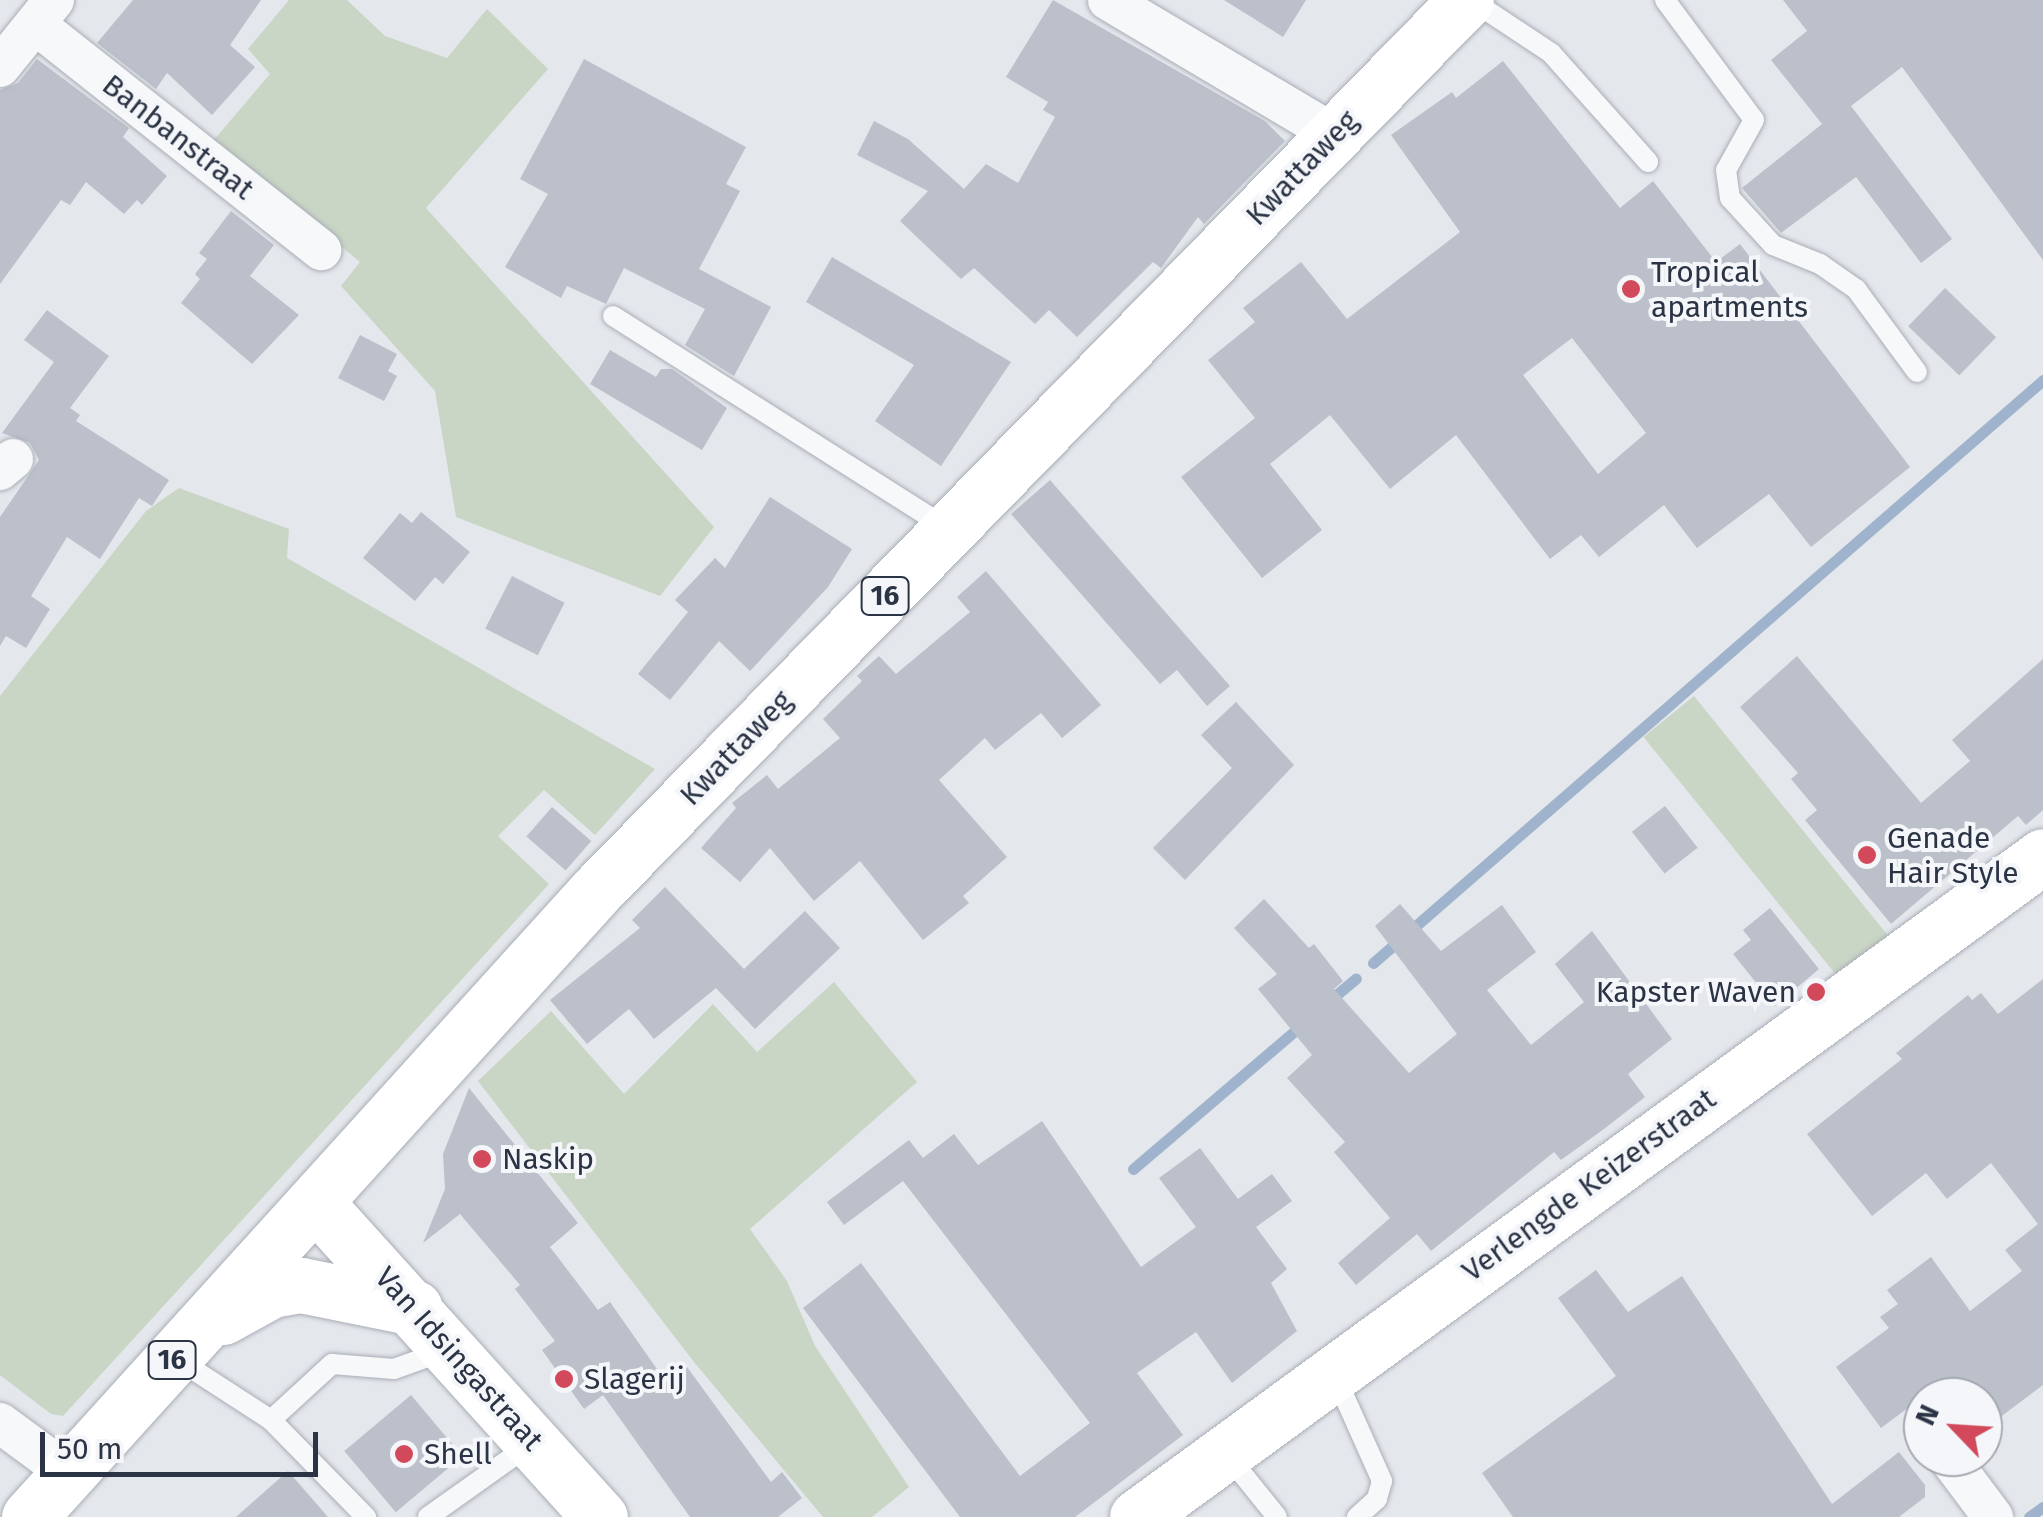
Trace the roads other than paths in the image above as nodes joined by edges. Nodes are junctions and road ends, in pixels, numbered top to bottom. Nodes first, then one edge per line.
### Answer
1 (1108, 0) edge
2 (1469, 0) edge
3 (1665, 0) edge
4 (45, 12) edge
5 (0, 66) edge
6 (1335, 135) junction
7 (1648, 162) dead end
8 (321, 250) dead end
9 (613, 316) dead end
10 (1916, 372) dead end
11 (950, 530) junction
12 (2043, 856) edge
13 (316, 1202) junction
14 (415, 1308) junction
15 (183, 1347) junction
16 (450, 1348) junction
17 (1333, 1372) junction
18 (272, 1420) junction
19 (0, 1424) edge
20 (534, 1442) junction
21 (1226, 1452) junction
22 (68, 1473) junction
23 (1963, 1477) edge
24 (29, 1517) edge
25 (366, 1517) edge
26 (428, 1517) edge
27 (600, 1517) edge
28 (1137, 1517) edge
29 (1276, 1517) edge
30 (1357, 1517) edge
31 (1992, 1517) edge

1 - 6 street
2 - 6 main road, Kwattaweg / 16
2 - 7 lane
3 - 10 lane
4 - 5 street
4 - 8 street, Banbanstraat
6 - 11 main road, Kwattaweg / 16
9 - 11 lane
11 - 13 main road, Kwattaweg / 16
12 - 17 main road, Verlengde Keizerstraat
13 - 14 main road, Van Idsingastraat
13 - 15 main road, Kwattaweg / 16
14 - 15 main road
14 - 16 main road, Van Idsingastraat
15 - 18 lane
15 - 22 main road, Kwattaweg / 16
16 - 18 lane
16 - 20 main road, Van Idsingastraat
17 - 21 main road, Verlengde Keizerstraat
17 - 30 lane
18 - 25 lane
19 - 22 street
20 - 26 lane
20 - 27 main road, Van Idsingastraat
21 - 28 main road, Verlengde Keizerstraat
21 - 29 lane
22 - 24 main road, Kwattaweg / 16
23 - 31 street

